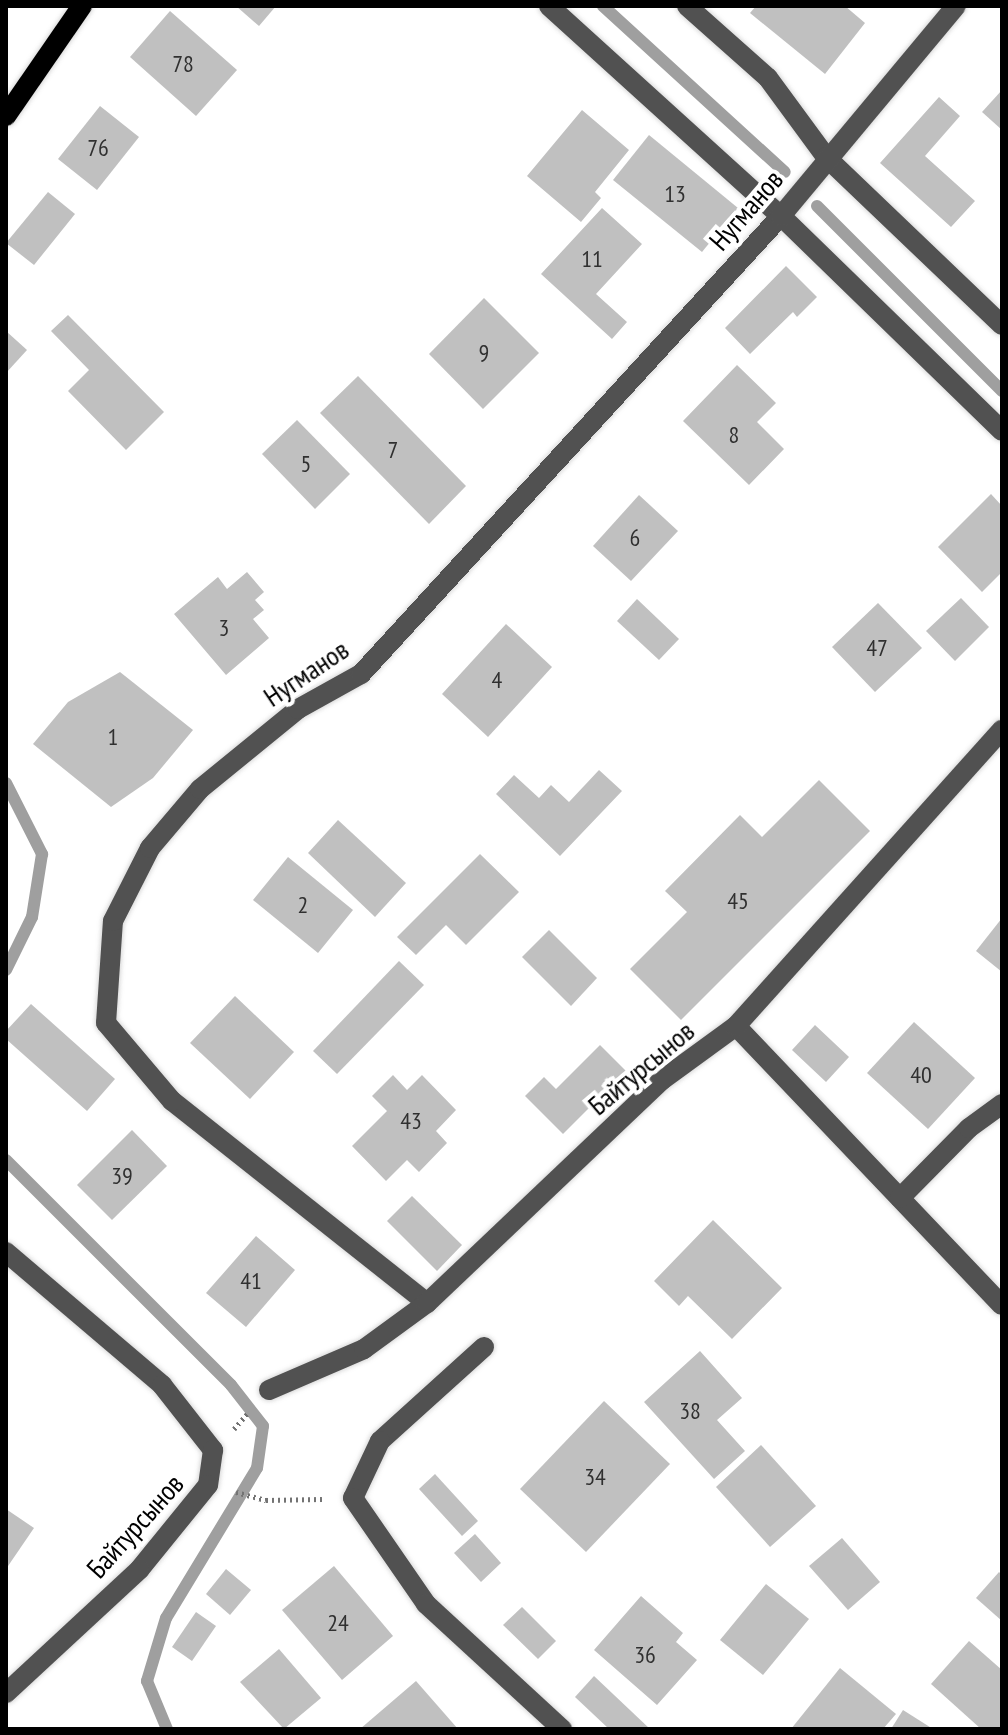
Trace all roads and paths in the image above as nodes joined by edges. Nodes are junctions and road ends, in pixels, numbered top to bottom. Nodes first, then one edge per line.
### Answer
1 (82, 6) edge
2 (549, 6) edge
3 (687, 6) edge
4 (956, 6) edge
5 (6, 116) edge
6 (826, 157) junction
7 (781, 216) junction
8 (1002, 325) edge
9 (1002, 431) edge
10 (1002, 730) edge
11 (736, 1026) junction
12 (1002, 1104) edge
13 (900, 1198) junction
14 (6, 1252) edge
15 (427, 1303) junction
16 (1002, 1305) edge
17 (484, 1347) dead end
18 (269, 1390) dead end
19 (225, 1490) dead end
20 (353, 1498) junction
21 (6, 1693) edge
22 (562, 1729) edge

1 - 5 main road
2 - 7 street
3 - 6 street
4 - 6 street, Нугманов
6 - 7 street, Нугманов
6 - 8 street
7 - 9 street
7 - 15 street, Нугманов
10 - 11 street, Байтурсынов
11 - 13 street
11 - 15 street, Байтурсынов
12 - 13 street
13 - 16 street
14 - 21 street, Байтурсынов
15 - 18 street, Байтурсынов
17 - 20 street
19 - 20 path
20 - 22 street

